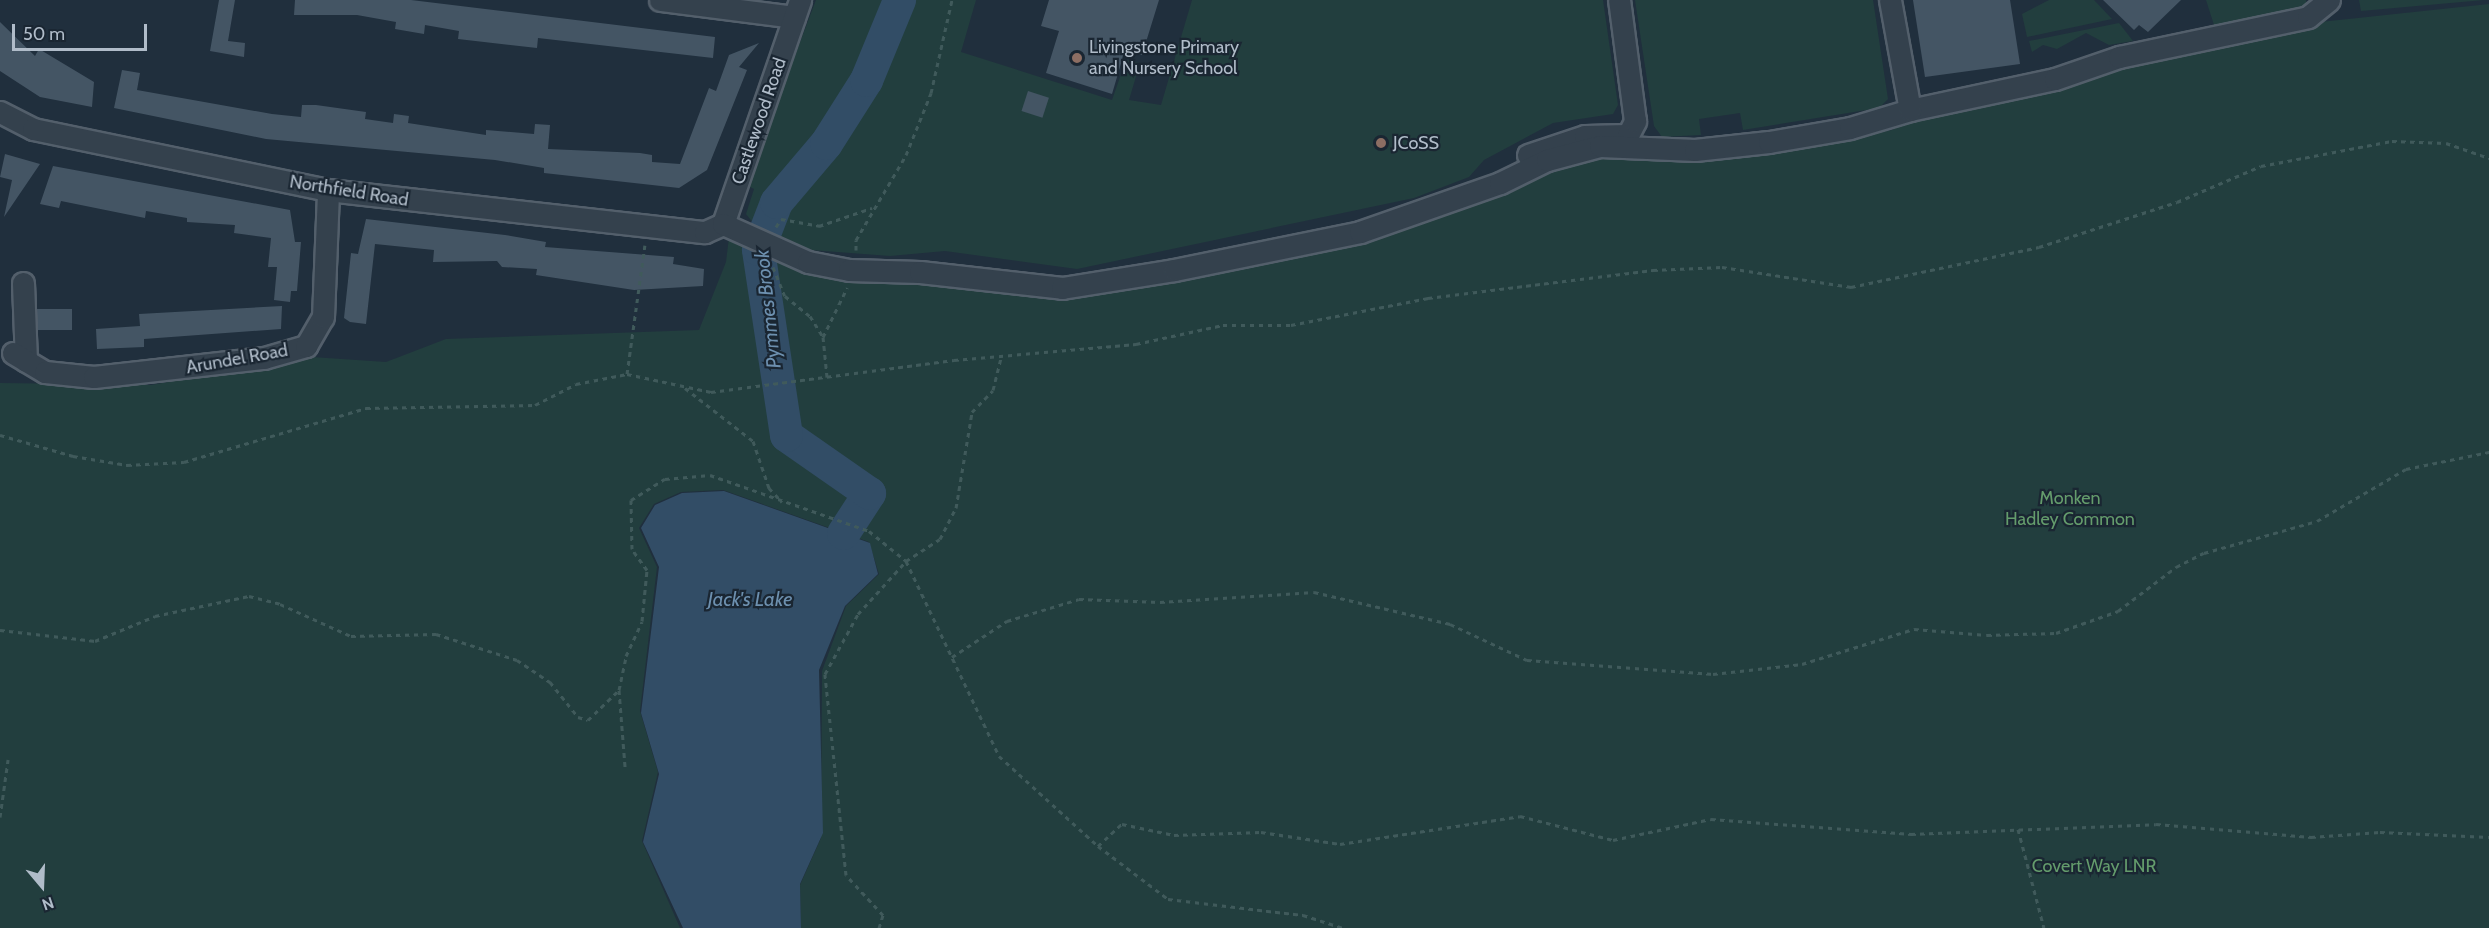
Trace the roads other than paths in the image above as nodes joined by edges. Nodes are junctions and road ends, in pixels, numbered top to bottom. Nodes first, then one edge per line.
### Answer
1 (660, 0) edge
2 (1619, 0) edge
3 (1890, 0) edge
4 (2329, 0) edge
5 (797, 8) edge
6 (1910, 110) junction
7 (0, 112) edge
8 (328, 190) junction
9 (1468, 195) junction
10 (714, 228) junction
11 (23, 283) dead end

1 - 5 street
2 - 9 street
3 - 6 street
4 - 6 street
5 - 10 street, Castlewood Road
6 - 9 street
7 - 8 street, Northfield Road
8 - 10 street, Northfield Road
8 - 11 street, Arundel Road
9 - 10 street

